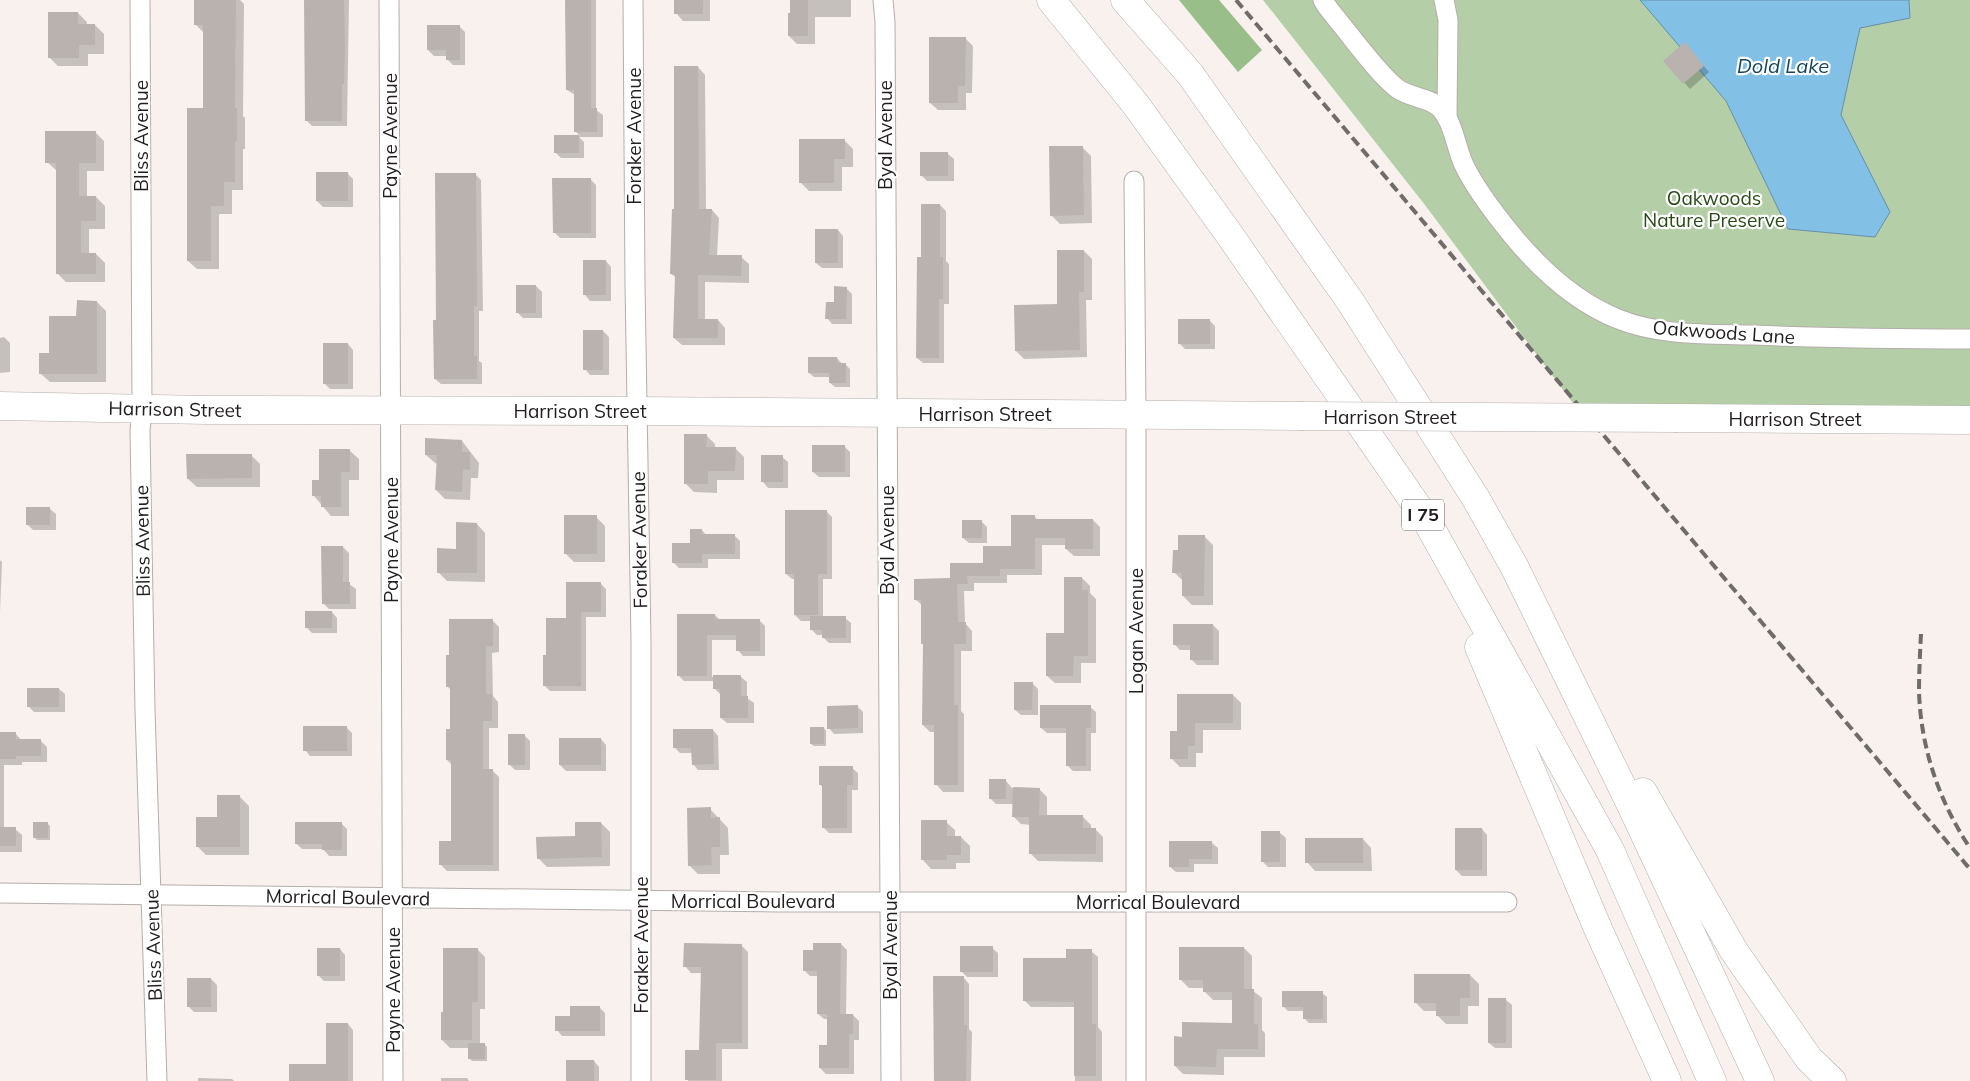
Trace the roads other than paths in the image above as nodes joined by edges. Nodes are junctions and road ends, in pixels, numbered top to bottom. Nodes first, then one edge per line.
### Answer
1 (140, 0) edge
2 (389, 0) edge
3 (633, 0) edge
4 (883, 0) edge
5 (1051, 0) edge
6 (1125, 0) edge
7 (1323, 0) edge
8 (1444, 0) edge
9 (1447, 118) junction
10 (1134, 181) dead end
11 (1970, 339) edge
12 (0, 406) edge
13 (142, 409) junction
14 (390, 411) junction
15 (637, 411) junction
16 (886, 413) junction
17 (1136, 415) junction
18 (1970, 420) edge
19 (1424, 516) junction
20 (1514, 566) junction
21 (0, 893) edge
22 (152, 894) junction
23 (392, 897) junction
24 (641, 900) junction
25 (890, 901) junction
26 (1136, 902) junction
27 (1507, 902) dead end
28 (157, 1081) edge
29 (393, 1081) edge
30 (641, 1081) edge
31 (891, 1081) edge
32 (1136, 1081) edge
33 (1668, 1081) edge
34 (1712, 1081) edge
35 (1760, 1081) edge
36 (1832, 1081) edge

1 - 13 street, Bliss Avenue
2 - 14 street, Payne Avenue
3 - 15 street, Foraker Avenue
4 - 16 street, Byal Avenue
5 - 19 main road, I 75
6 - 20 main road, I 75
7 - 9 street, Oakwoods Lane
8 - 9 street
9 - 11 street, Oakwoods Lane
10 - 17 street, Logan Avenue
12 - 13 main road, Harrison Street
13 - 14 main road, Harrison Street
13 - 22 street, Bliss Avenue
14 - 15 main road, Harrison Street
14 - 23 street, Payne Avenue
15 - 16 main road, Harrison Street
15 - 24 street, Foraker Avenue
16 - 17 main road, Harrison Street
16 - 25 street, Byal Avenue
17 - 18 main road, Harrison Street, bridge
17 - 26 street, Logan Avenue
19 - 33 main road
19 - 34 main road, I 75
20 - 35 main road, I 75
20 - 36 main road
21 - 22 street, Morrical Boulevard
22 - 23 street, Morrical Boulevard
22 - 28 street, Bliss Avenue
23 - 24 street, Morrical Boulevard
23 - 29 street, Payne Avenue
24 - 25 street, Morrical Boulevard
24 - 30 street, Foraker Avenue
25 - 26 street, Morrical Boulevard
25 - 31 street, Byal Avenue
26 - 27 street, Morrical Boulevard
26 - 32 street, Logan Avenue

